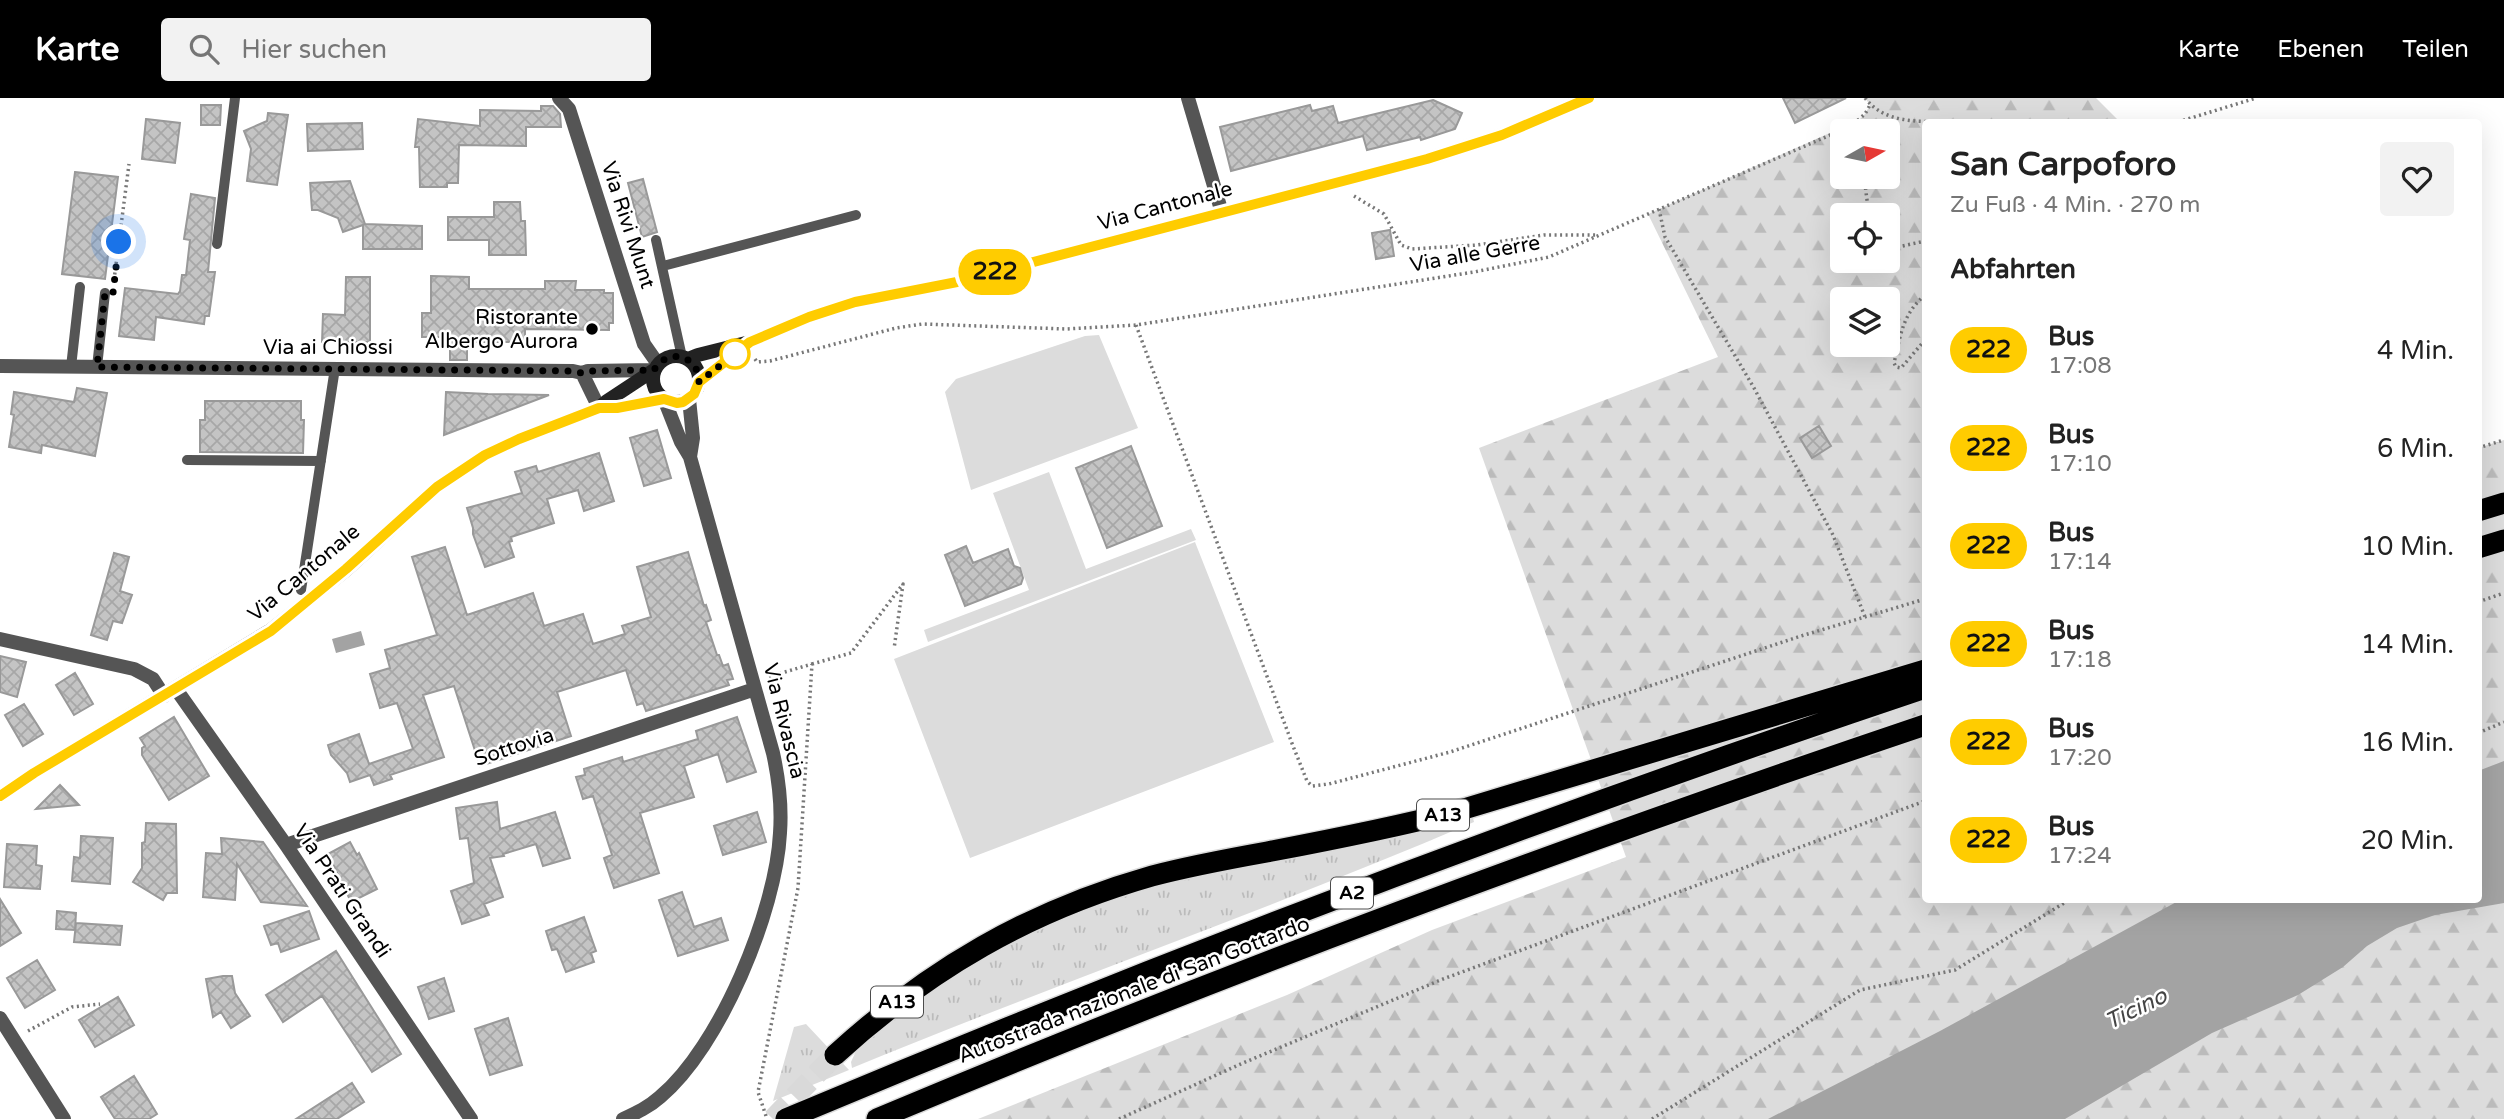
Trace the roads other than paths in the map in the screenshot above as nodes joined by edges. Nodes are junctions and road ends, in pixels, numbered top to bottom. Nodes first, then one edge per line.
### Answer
1 (235, 98) edge
2 (1188, 98) edge
3 (1588, 98) edge
4 (567, 102) edge
5 (1222, 213) junction
6 (856, 215) dead end
7 (656, 240) dead end
8 (217, 244) dead end
9 (663, 266) junction
10 (80, 288) dead end
11 (105, 293) road end
12 (747, 344) junction
13 (685, 358) junction
14 (0, 366) edge
15 (71, 367) junction
16 (97, 367) junction
17 (656, 367) junction
18 (335, 368) junction
19 (582, 373) junction
20 (699, 382) junction
21 (664, 399) junction
22 (689, 399) junction
23 (599, 408) junction
24 (690, 457) junction
25 (187, 460) dead end
26 (321, 461) junction
27 (2504, 503) edge
28 (2482, 510) edge
29 (2504, 540) edge
30 (2482, 547) edge
31 (301, 590) dead end
32 (0, 639) edge
33 (1922, 671) edge
34 (755, 689) junction
35 (1922, 689) edge
36 (170, 693) junction
37 (1922, 726) edge
38 (0, 796) edge
39 (286, 845) junction
40 (0, 1018) edge
41 (835, 1055) tunnel mouth
42 (64, 1119) edge
43 (471, 1119) edge
44 (623, 1119) edge
45 (786, 1119) edge
46 (877, 1119) edge

1 - 8 lane
2 - 5 street
3 - 5 main road, Via Cantonale
4 - 17 street, Via Rivi Munt
5 - 12 main road, Via Cantonale
6 - 9 lane
7 - 9 lane
9 - 13 lane
10 - 15 lane
11 - 16 lane
12 - 13 main road, Via Cantonale
12 - 20 main road, Via Cantonale
13 - 17 main road
13 - 20 main road
14 - 15 street, Via ai Chiossi
15 - 16 street, Via ai Chiossi
16 - 18 street, Via ai Chiossi
17 - 19 street, Via ai Chiossi
17 - 21 main road
17 - 23 main road, Via Cantonale
18 - 19 street, Via ai Chiossi
18 - 26 lane
19 - 23 street
20 - 22 main road
21 - 22 main road
21 - 23 main road, Via Cantonale
21 - 24 street, Via Rivascia
22 - 24 street, Via Rivascia
23 - 36 main road, Via Cantonale
24 - 34 street, Via Rivascia
25 - 26 lane
26 - 31 lane
27 - 28 highway
29 - 30 highway
32 - 36 street, Via Prati Grandi
33 - 41 highway, A13
34 - 39 street, Sottovia
34 - 44 street, Via Rivascia
35 - 45 highway, A2
36 - 38 main road, Via Cantonale
36 - 39 street, Via Prati Grandi
37 - 46 highway, Autostrada nazionale di San Gottardo / A2
39 - 43 street, Via Prati Grandi
40 - 42 street

